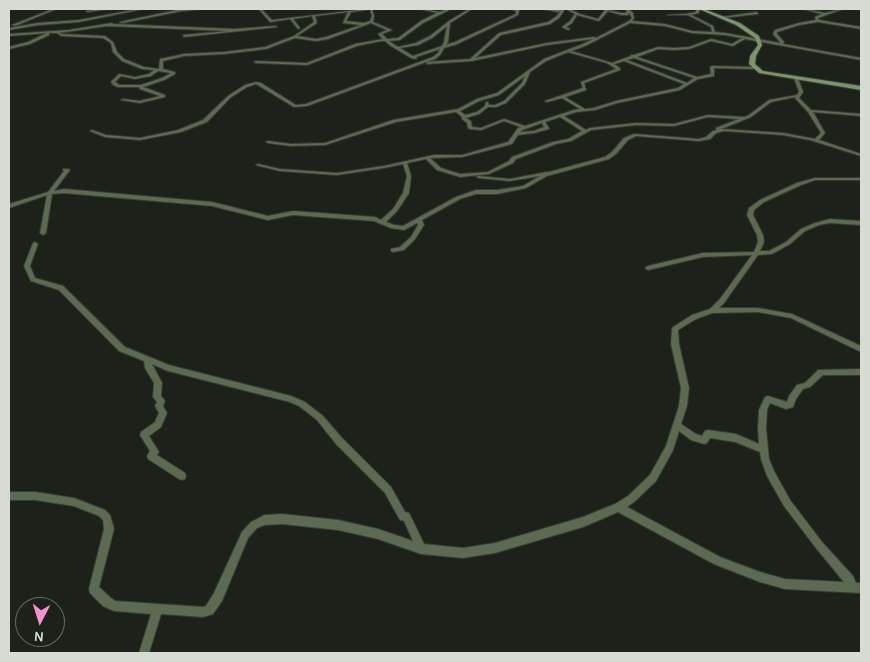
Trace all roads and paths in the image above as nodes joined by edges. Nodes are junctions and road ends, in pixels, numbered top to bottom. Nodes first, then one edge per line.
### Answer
1 (55, 9) edge
2 (142, 9) edge
3 (203, 9) edge
4 (260, 9) edge
5 (366, 9) edge
6 (372, 9) edge
7 (422, 9) edge
8 (450, 9) edge
9 (471, 9) edge
10 (512, 9) edge
11 (544, 9) edge
12 (565, 9) edge
13 (700, 9) edge
14 (752, 9) edge
15 (804, 9) edge
16 (842, 9) edge
17 (606, 10) edge
18 (627, 10) edge
19 (88, 11) dead end
20 (350, 11) junction
21 (440, 13) junction
22 (577, 14) junction
23 (687, 14) junction
24 (825, 14) junction
25 (668, 15) dead end
26 (105, 16) junction
27 (313, 16) junction
28 (722, 16) junction
29 (291, 18) junction
30 (270, 21) junction
31 (818, 21) junction
32 (371, 22) junction
33 (450, 22) junction
34 (630, 22) junction
35 (110, 24) junction
36 (366, 24) junction
37 (9, 27) edge
38 (275, 27) junction
39 (298, 28) dead end
40 (568, 28) dead end
41 (861, 28) edge
42 (254, 29) junction
43 (58, 32) junction
44 (278, 32) dead end
45 (51, 33) junction
46 (714, 33) junction
47 (9, 34) edge
48 (184, 36) dead end
49 (295, 37) junction
50 (597, 38) junction
51 (744, 38) junction
52 (387, 40) junction
53 (760, 42) junction
54 (780, 45) junction
55 (444, 46) junction
56 (9, 48) edge
57 (398, 48) junction
58 (567, 51) junction
59 (632, 56) junction
60 (412, 57) junction
61 (861, 59) edge
62 (472, 60) junction
63 (624, 60) junction
64 (256, 62) dead end
65 (425, 62) junction
66 (418, 64) junction
67 (612, 64) junction
68 (160, 68) junction
69 (755, 68) junction
70 (529, 70) junction
71 (698, 78) junction
72 (796, 78) junction
73 (687, 84) junction
74 (141, 86) junction
75 (861, 88) edge
76 (796, 96) junction
77 (563, 97) junction
78 (487, 98) junction
79 (123, 100) dead end
80 (547, 102) dead end
81 (487, 106) junction
82 (456, 110) junction
83 (585, 110) junction
84 (810, 111) junction
85 (861, 115) edge
86 (561, 116) junction
87 (464, 117) junction
88 (746, 118) junction
89 (543, 122) junction
90 (524, 127) junction
91 (92, 131) dead end
92 (584, 131) junction
93 (714, 132) junction
94 (518, 134) junction
95 (815, 140) junction
96 (268, 142) dead end
97 (861, 155) edge
98 (427, 158) junction
99 (405, 163) junction
100 (258, 165) dead end
101 (65, 170) dead end
102 (552, 172) junction
103 (460, 176) junction
104 (861, 179) edge
105 (508, 180) junction
106 (504, 190) junction
107 (50, 193) junction
108 (9, 206) edge
109 (419, 219) junction
110 (383, 221) junction
111 (861, 223) edge
112 (43, 233) dead end
113 (35, 244) dead end
114 (393, 250) dead end
115 (755, 254) junction
116 (648, 268) dead end
117 (712, 311) junction
118 (861, 349) edge
119 (147, 359) junction
120 (861, 372) edge
121 (677, 425) junction
122 (764, 450) junction
123 (182, 476) dead end
124 (9, 496) edge
125 (618, 507) junction
126 (421, 549) junction
127 (857, 588) edge
128 (158, 609) junction
129 (144, 653) edge

1 - 37 street
2 - 26 street
3 - 35 street
4 - 30 street
5 - 20 street
6 - 32 street
7 - 21 street
8 - 21 street
9 - 33 street
10 - 55 street
11 - 12 street
12 - 22 street
12 - 62 street
13 - 23 street
13 - 28 main road
14 - 28 street
15 - 24 street
16 - 24 street
17 - 18 street
17 - 22 street
18 - 34 street
19 - 26 street
20 - 27 street
20 - 36 street
21 - 52 street
22 - 40 street
23 - 25 street
23 - 46 street
24 - 31 street
26 - 35 street
26 - 37 street
27 - 29 street
27 - 49 street
28 - 53 main road
29 - 30 street
29 - 39 street
30 - 38 street
31 - 41 street
31 - 54 street
32 - 36 street
32 - 52 street
33 - 55 street
33 - 57 street
34 - 46 street
34 - 50 street
35 - 42 street
35 - 43 street
36 - 49 street
38 - 42 street
38 - 44 street
42 - 48 street
43 - 45 street
43 - 68 street
45 - 47 street
45 - 56 street
46 - 51 street
49 - 68 street
50 - 58 street
50 - 62 street
51 - 53 street
51 - 59 street
52 - 57 street
52 - 64 street
53 - 54 street
53 - 69 main road
54 - 61 street
55 - 60 street
55 - 65 street
57 - 60 street
58 - 67 street
58 - 70 street
59 - 63 street
59 - 71 street
60 - 65 street
62 - 66 street
63 - 67 street
63 - 73 street
65 - 66 street
66 - 91 street
67 - 77 street
68 - 74 street
68 - 74 street
69 - 71 street
69 - 72 main road
70 - 78 street
70 - 81 street
71 - 73 street
72 - 75 main road
72 - 76 street
73 - 83 street
74 - 79 street
76 - 84 street
76 - 88 street
77 - 80 street
77 - 83 street
78 - 81 street
78 - 82 street
81 - 87 street
82 - 87 street
82 - 96 street
83 - 86 street
84 - 85 street
84 - 95 street
86 - 89 street
86 - 92 street
87 - 90 street
88 - 92 street
88 - 93 street
89 - 90 street
89 - 94 street
90 - 94 street
92 - 103 street
93 - 95 street
93 - 102 street
94 - 98 street
95 - 97 street
98 - 99 street
98 - 103 street
99 - 100 street
99 - 110 street
101 - 107 street
102 - 105 street
102 - 106 street
103 - 105 street
104 - 115 street
105 - 106 street
106 - 109 street
107 - 108 street
107 - 110 street
107 - 112 street
109 - 110 street
109 - 114 street
111 - 115 street
113 - 119 street
115 - 116 street
115 - 117 street
117 - 118 street
117 - 121 street
119 - 123 street
119 - 126 street
120 - 122 street
121 - 122 street
121 - 125 street
122 - 127 street
124 - 128 street
125 - 126 street
125 - 127 street
126 - 128 street
128 - 129 street

